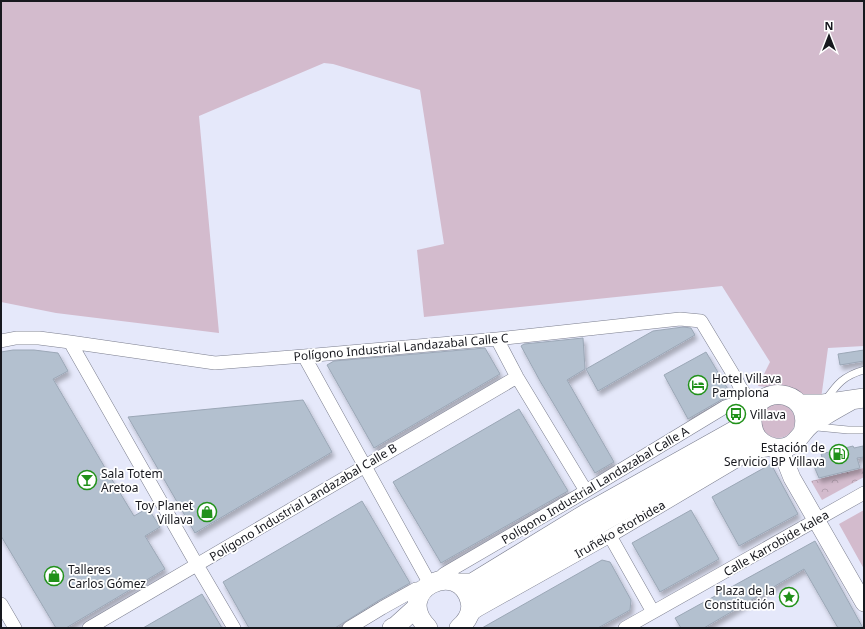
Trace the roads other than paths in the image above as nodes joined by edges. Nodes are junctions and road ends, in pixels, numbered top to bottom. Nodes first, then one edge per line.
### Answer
1 (497, 339) junction
2 (1, 341) edge
3 (70, 342) junction
4 (304, 356) junction
5 (864, 370) edge
6 (517, 376) junction
7 (857, 400) edge
8 (799, 404) junction
9 (823, 404) junction
10 (755, 410) junction
11 (864, 430) edge
12 (805, 431) junction
13 (772, 446) junction
14 (364, 466) junction
15 (792, 478) junction
16 (586, 491) junction
17 (864, 493) edge
18 (816, 520) junction
19 (610, 536) junction
20 (197, 565) junction
21 (457, 583) junction
22 (431, 584) junction
23 (864, 603) edge
24 (1, 604) edge
25 (417, 607) junction
26 (653, 612) junction
27 (466, 616) edge
28 (15, 628) edge
29 (89, 628) edge
30 (234, 628) edge
31 (349, 628) edge
32 (392, 628) edge
33 (428, 628) edge
34 (625, 628) edge

1 - 4 street, Polígono Industrial Landazabal Calle C
1 - 6 street
1 - 10 street, Polígono Industrial Landazabal Calle C
2 - 3 street, Polígono Industrial Landazabal Calle C
3 - 4 street, Polígono Industrial Landazabal Calle C
3 - 20 street
4 - 14 street
5 - 9 lane
6 - 14 street, Polígono Industrial Landazabal Calle B
6 - 16 street
7 - 9 main road
7 - 12 main road
8 - 9 main road
8 - 10 main road
8 - 12 main road
10 - 13 main road
10 - 16 street, Polígono Industrial Landazabal Calle A
10 - 21 main road
11 - 12 lane
12 - 13 main road
12 - 15 street
13 - 15 street
13 - 19 street, Iruñeko etorbidea
13 - 27 main road, Iruñeko etorbidea
14 - 20 street, Polígono Industrial Landazabal Calle B
14 - 22 street
15 - 18 street
16 - 22 street, Polígono Industrial Landazabal Calle A
17 - 18 street, Calle Karrobide kalea
18 - 23 street
18 - 26 street, Calle Karrobide kalea
19 - 26 street
19 - 27 street, Iruñeko etorbidea
20 - 29 street, Polígono Industrial Landazabal Calle B
20 - 30 street
21 - 22 main road
21 - 27 main road
22 - 25 main road
22 - 31 street, Polígono Industrial Landazabal Calle A
24 - 28 street
25 - 32 main road
25 - 33 main road
26 - 34 street, Calle Karrobide kalea

